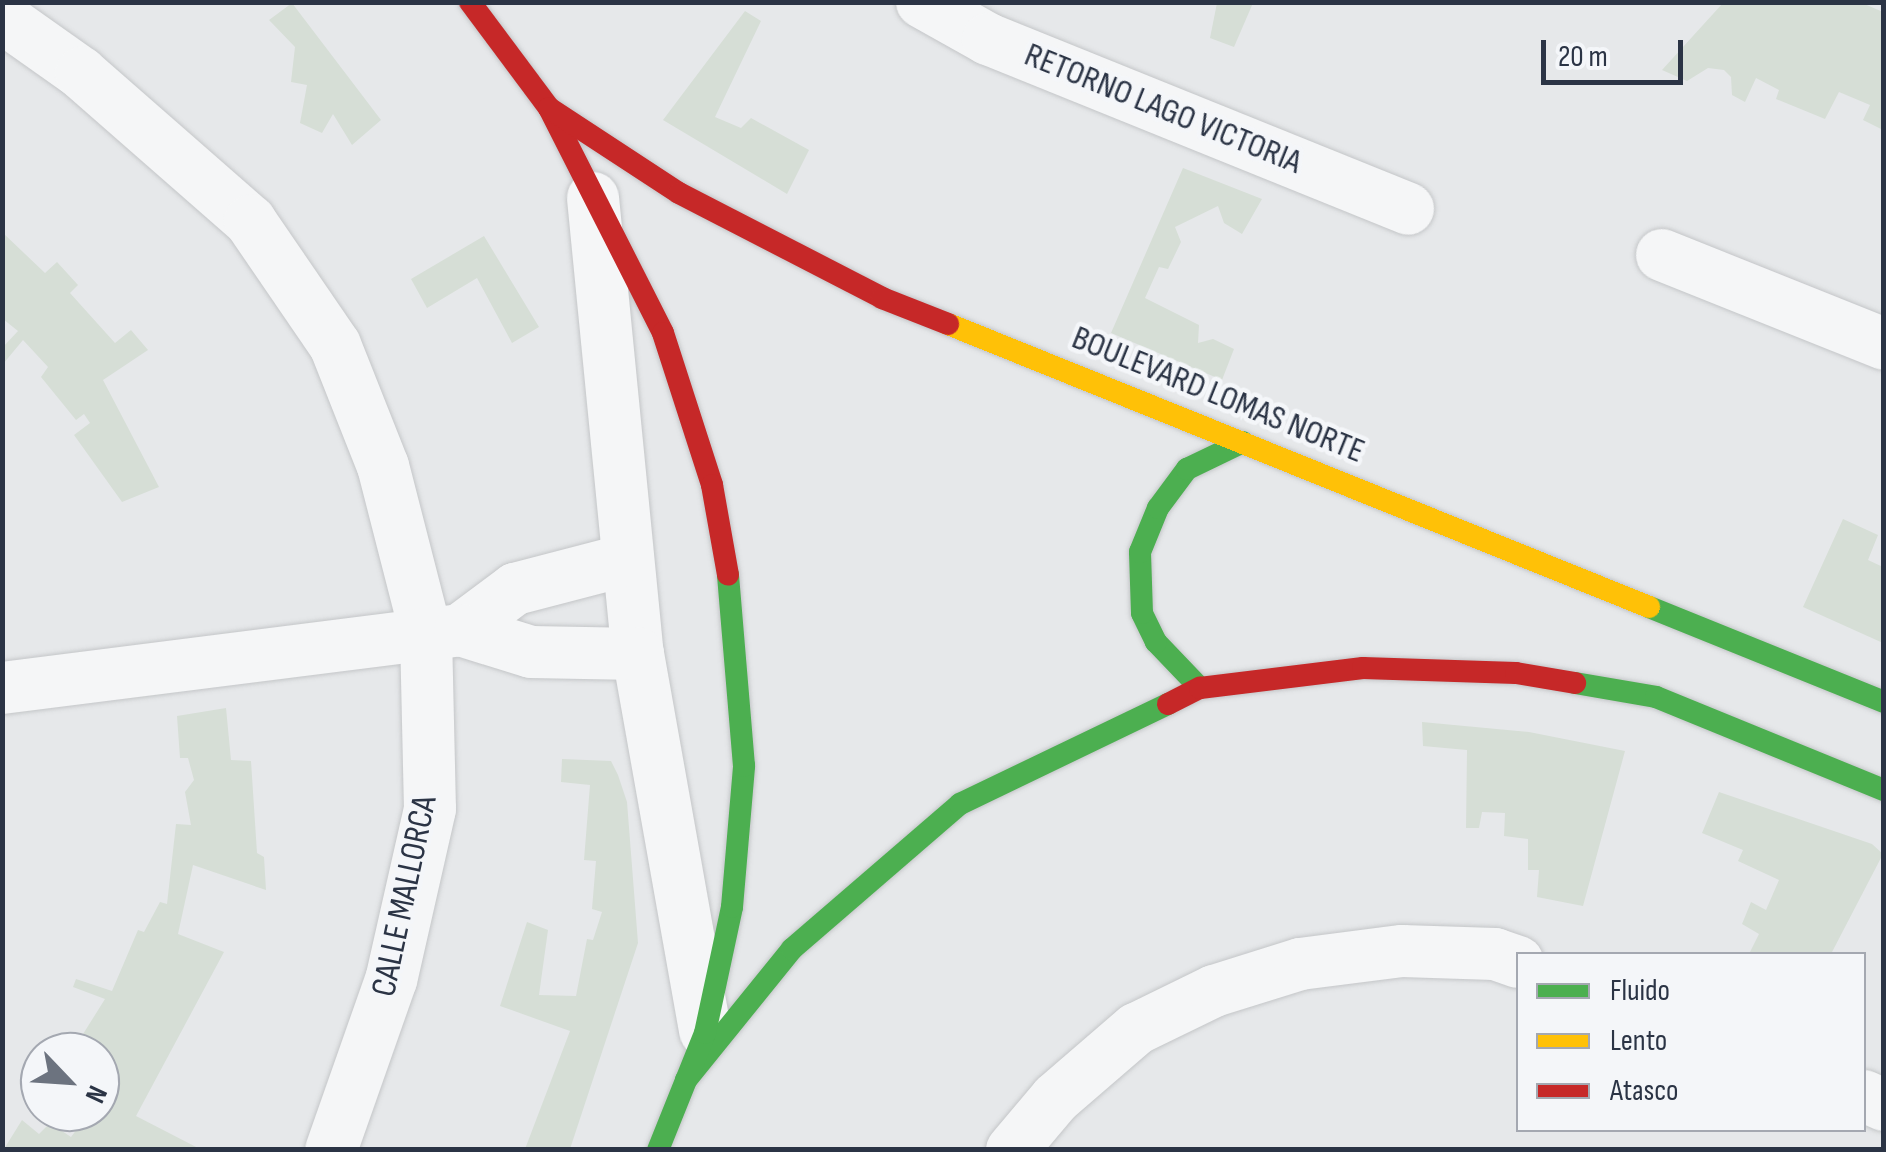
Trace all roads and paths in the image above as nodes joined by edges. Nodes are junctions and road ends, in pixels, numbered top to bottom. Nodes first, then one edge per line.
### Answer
1 (470, 2) edge
2 (922, 2) edge
3 (2, 18) edge
4 (550, 108) junction
5 (592, 192) junction
6 (1408, 208) dead end
7 (1662, 254) dead end
8 (1884, 344) edge
9 (1244, 442) junction
10 (626, 560) junction
11 (443, 632) junction
12 (638, 654) junction
13 (2, 688) edge
14 (1200, 688) junction
15 (1884, 702) edge
16 (1884, 790) edge
17 (1516, 961) edge
18 (706, 1033) junction
19 (686, 1080) junction
20 (331, 1150) edge
21 (658, 1150) edge
22 (1012, 1150) edge

1 - 4 street
2 - 6 street, RETORNO LAGO VICTORIA
3 - 11 street, CALLE MALLORCA
4 - 5 street
4 - 9 street, BOULEVARD LOMAS NORTE
5 - 10 street
5 - 18 street
7 - 8 street
9 - 14 street
9 - 15 street, BOULEVARD LOMAS NORTE
10 - 11 street
10 - 12 street
11 - 12 street
11 - 13 street
11 - 20 street, CALLE MALLORCA
12 - 18 street
14 - 16 street
14 - 19 street
17 - 22 street
18 - 19 street
19 - 21 street

